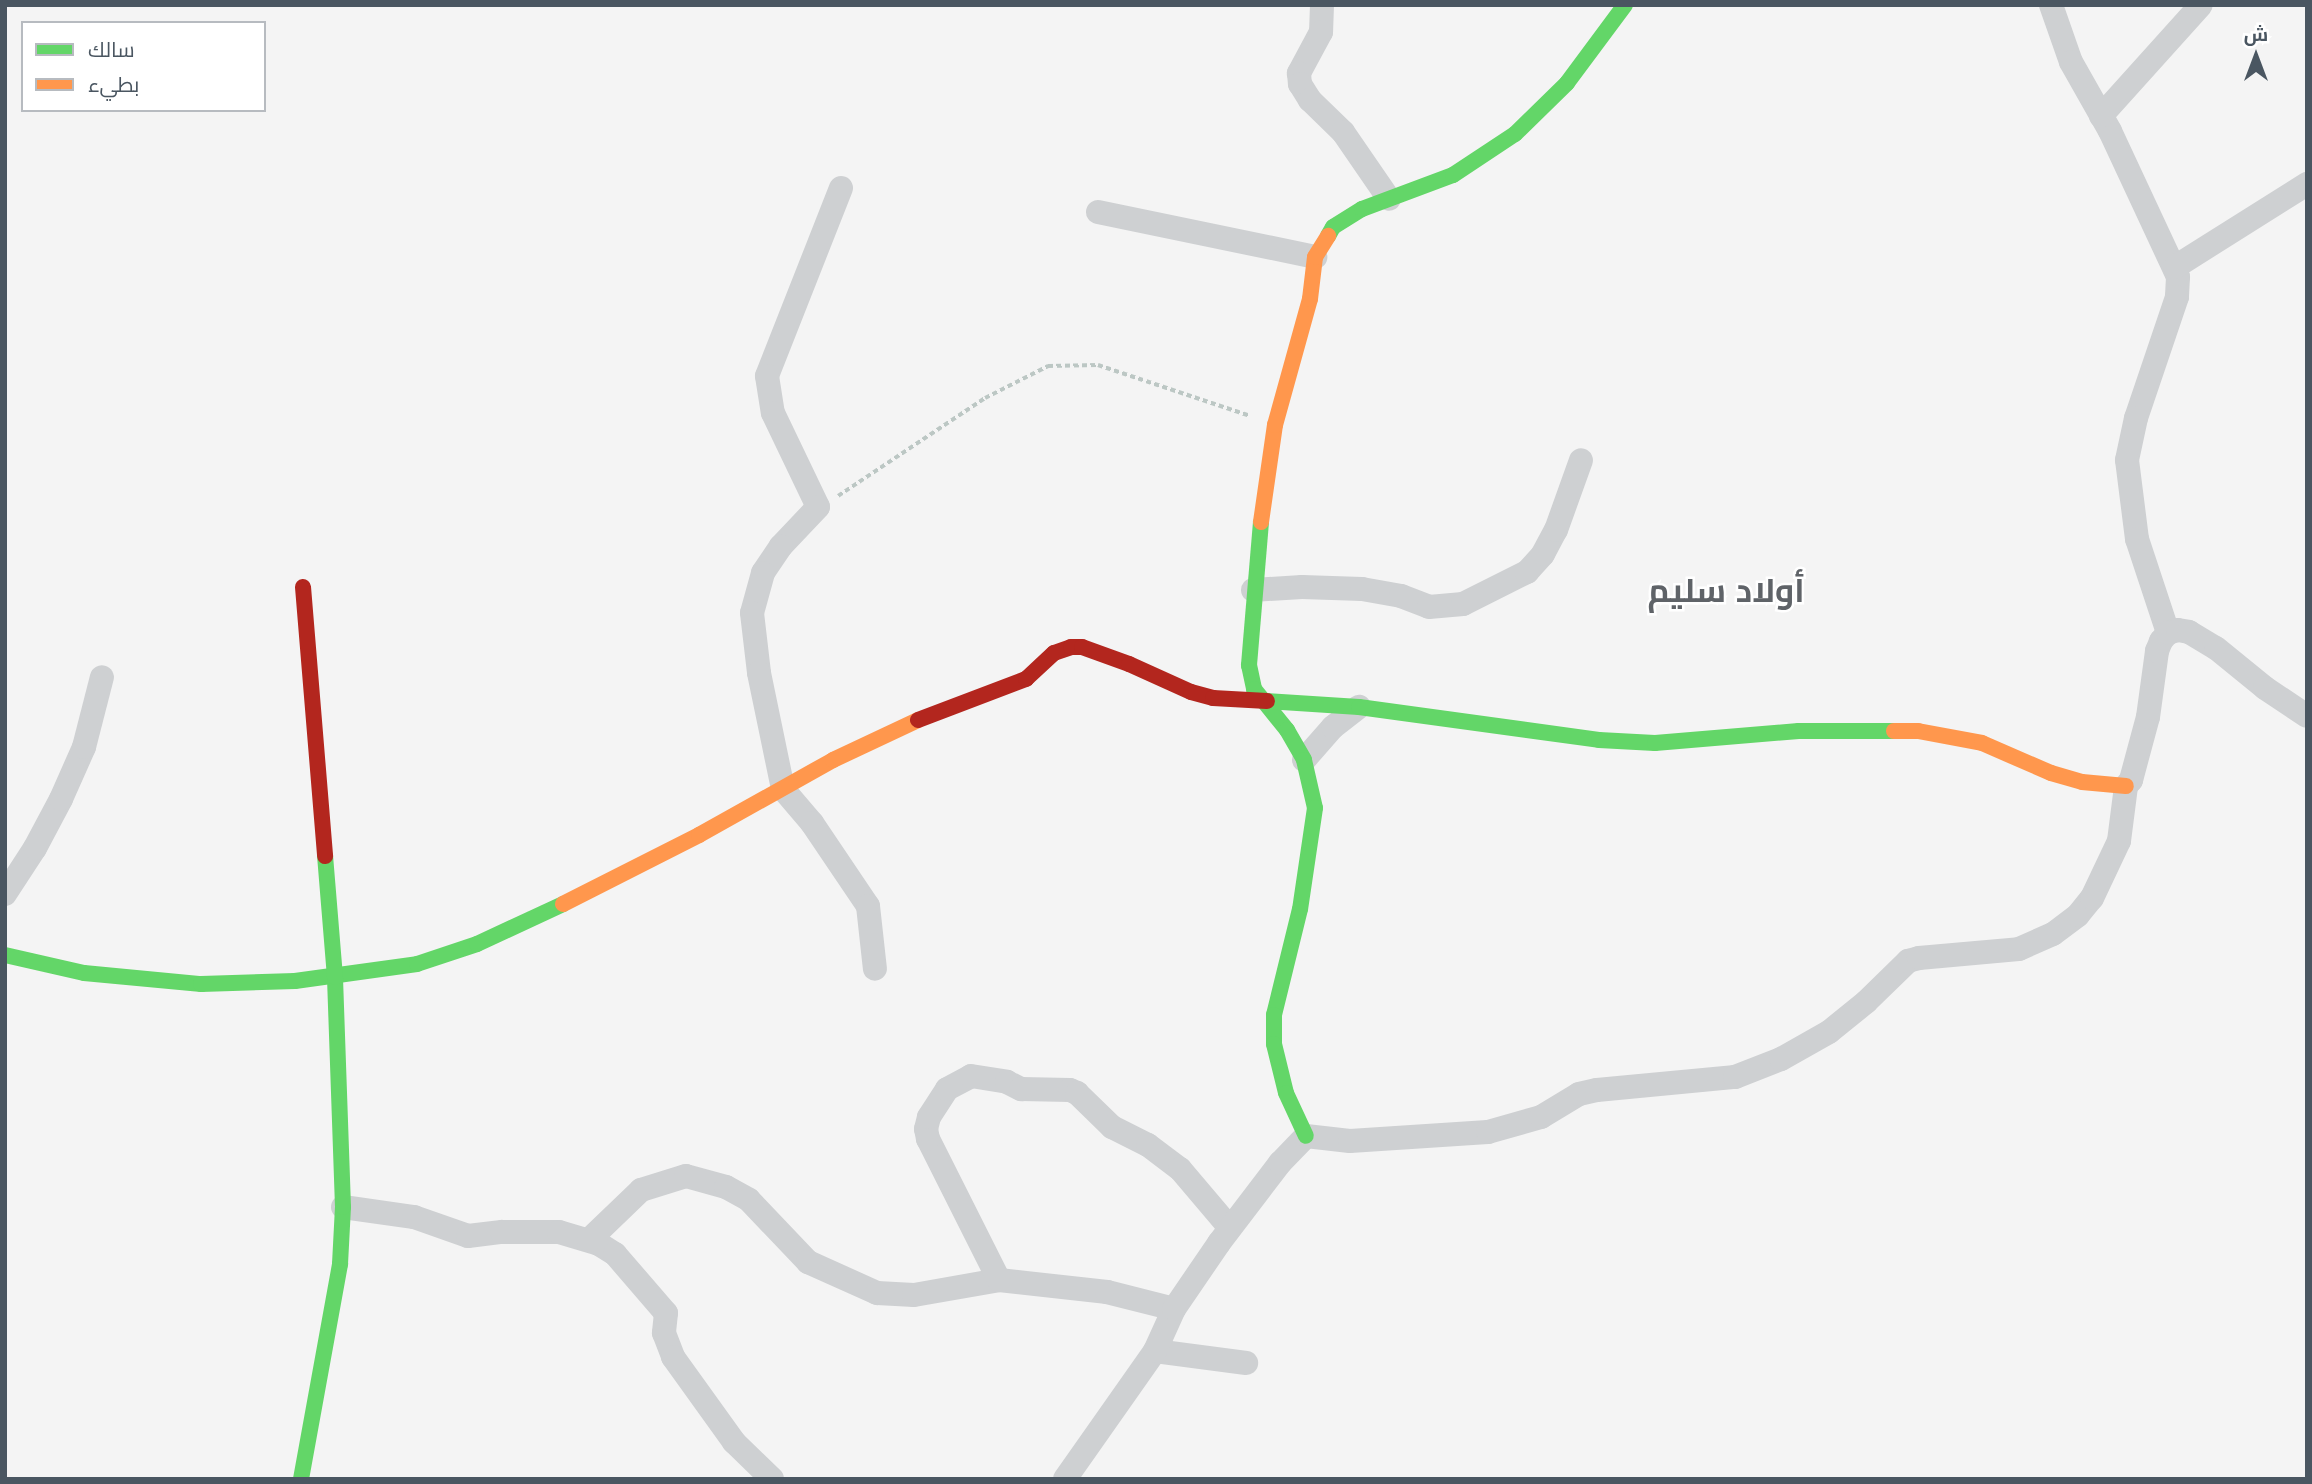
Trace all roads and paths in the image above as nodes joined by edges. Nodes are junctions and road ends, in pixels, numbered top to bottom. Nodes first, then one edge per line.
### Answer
1 (1322, 5) edge
2 (1625, 5) edge
3 (2051, 5) edge
4 (2201, 5) edge
5 (2101, 116) junction
6 (2307, 184) edge
7 (841, 188) dead end
8 (1389, 199) junction
9 (1098, 212) dead end
10 (1315, 257) junction
11 (2175, 267) junction
12 (1275, 425) junction
13 (1581, 460) dead end
14 (817, 510) junction
15 (303, 587) dead end
16 (1253, 590) junction
17 (2168, 633) junction
18 (103, 677) dead end
19 (1263, 700) junction
20 (1359, 706) junction
21 (2307, 716) edge
22 (1304, 760) junction
23 (2126, 786) junction
24 (783, 789) junction
25 (5, 894) edge
26 (5, 955) edge
27 (875, 969) dead end
28 (335, 976) junction
29 (1306, 1136) junction
30 (343, 1208) junction
31 (1230, 1228) junction
32 (589, 1240) junction
33 (999, 1280) junction
34 (1174, 1309) junction
35 (1155, 1351) junction
36 (1246, 1363) dead end
37 (301, 1479) edge
38 (772, 1479) edge
39 (1065, 1479) edge

1 - 8 street
2 - 8 street
3 - 5 street
4 - 5 street
5 - 11 street
6 - 11 street
7 - 14 street
8 - 10 street
9 - 10 street
10 - 12 street
11 - 17 street
12 - 14 path
12 - 16 street
13 - 16 street
14 - 24 street
15 - 28 street
16 - 19 street
17 - 21 street
17 - 23 street
18 - 25 street
19 - 20 street
19 - 22 street
19 - 24 street
20 - 22 street
20 - 23 street
22 - 29 street
23 - 29 street
24 - 27 street
24 - 28 street
26 - 28 street
28 - 30 street
29 - 31 street
30 - 32 street
30 - 37 street
31 - 33 street
31 - 34 street
32 - 33 street
32 - 38 street
33 - 34 street
34 - 35 street
35 - 36 street
35 - 39 street

